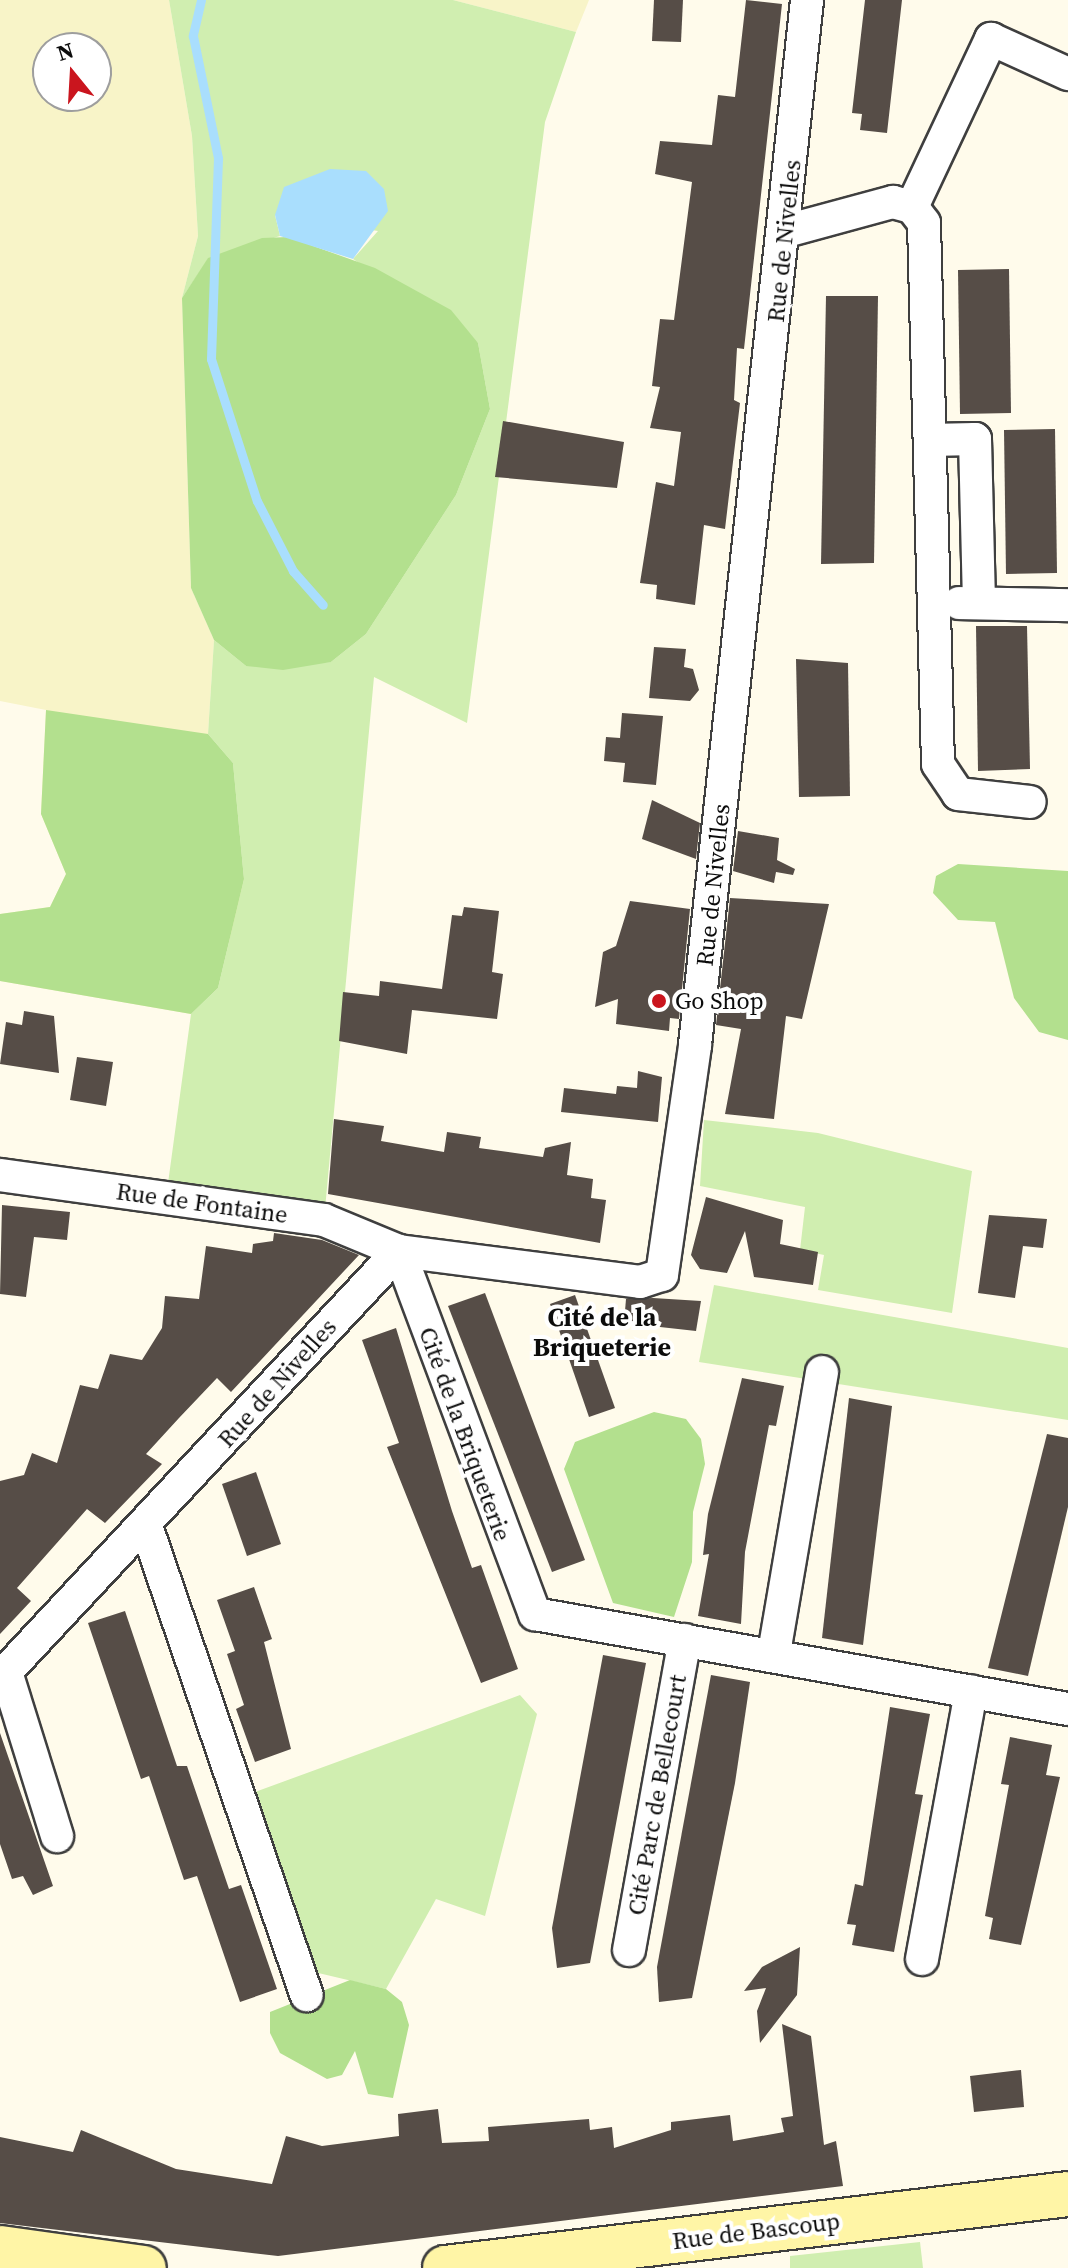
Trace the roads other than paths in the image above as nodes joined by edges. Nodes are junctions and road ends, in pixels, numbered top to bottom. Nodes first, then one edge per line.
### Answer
1 (807, 0) edge
2 (1068, 74) edge
3 (912, 207) junction
4 (786, 231) junction
5 (930, 440) junction
6 (935, 602) junction
7 (979, 603) junction
8 (1068, 605) edge
9 (1030, 802) dead end
10 (0, 1175) edge
11 (399, 1251) junction
12 (822, 1372) dead end
13 (146, 1526) junction
14 (535, 1614) joint
15 (685, 1640) junction
16 (774, 1653) junction
17 (3, 1675) edge
18 (971, 1691) junction
19 (1068, 1709) edge
20 (57, 1836) dead end
21 (629, 1950) dead end
22 (922, 1959) dead end
23 (307, 1995) dead end
24 (1068, 2194) edge
25 (18, 2256) edge
26 (144, 2268) edge
27 (445, 2268) edge

1 - 4 street, Rue de Nivelles
2 - 3 street
3 - 4 street
3 - 5 street
4 - 11 street, Rue de Nivelles
5 - 6 street
5 - 7 street
6 - 7 street
6 - 9 street
7 - 8 street
10 - 11 street, Rue de Fontaine
11 - 13 street, Rue de Nivelles
11 - 14 street, Cité de la Briqueterie
12 - 16 street
13 - 17 street, Rue de Nivelles
13 - 23 street
14 - 15 street, Cité Parc de Bellecourt
15 - 16 street, Cité Parc de Bellecourt
15 - 21 street, Cité Parc de Bellecourt
16 - 18 street, Cité Parc de Bellecourt
17 - 20 street
18 - 19 street, Cité Parc de Bellecourt
18 - 22 street
24 - 27 main road, Rue de Bascoup
25 - 26 main road

